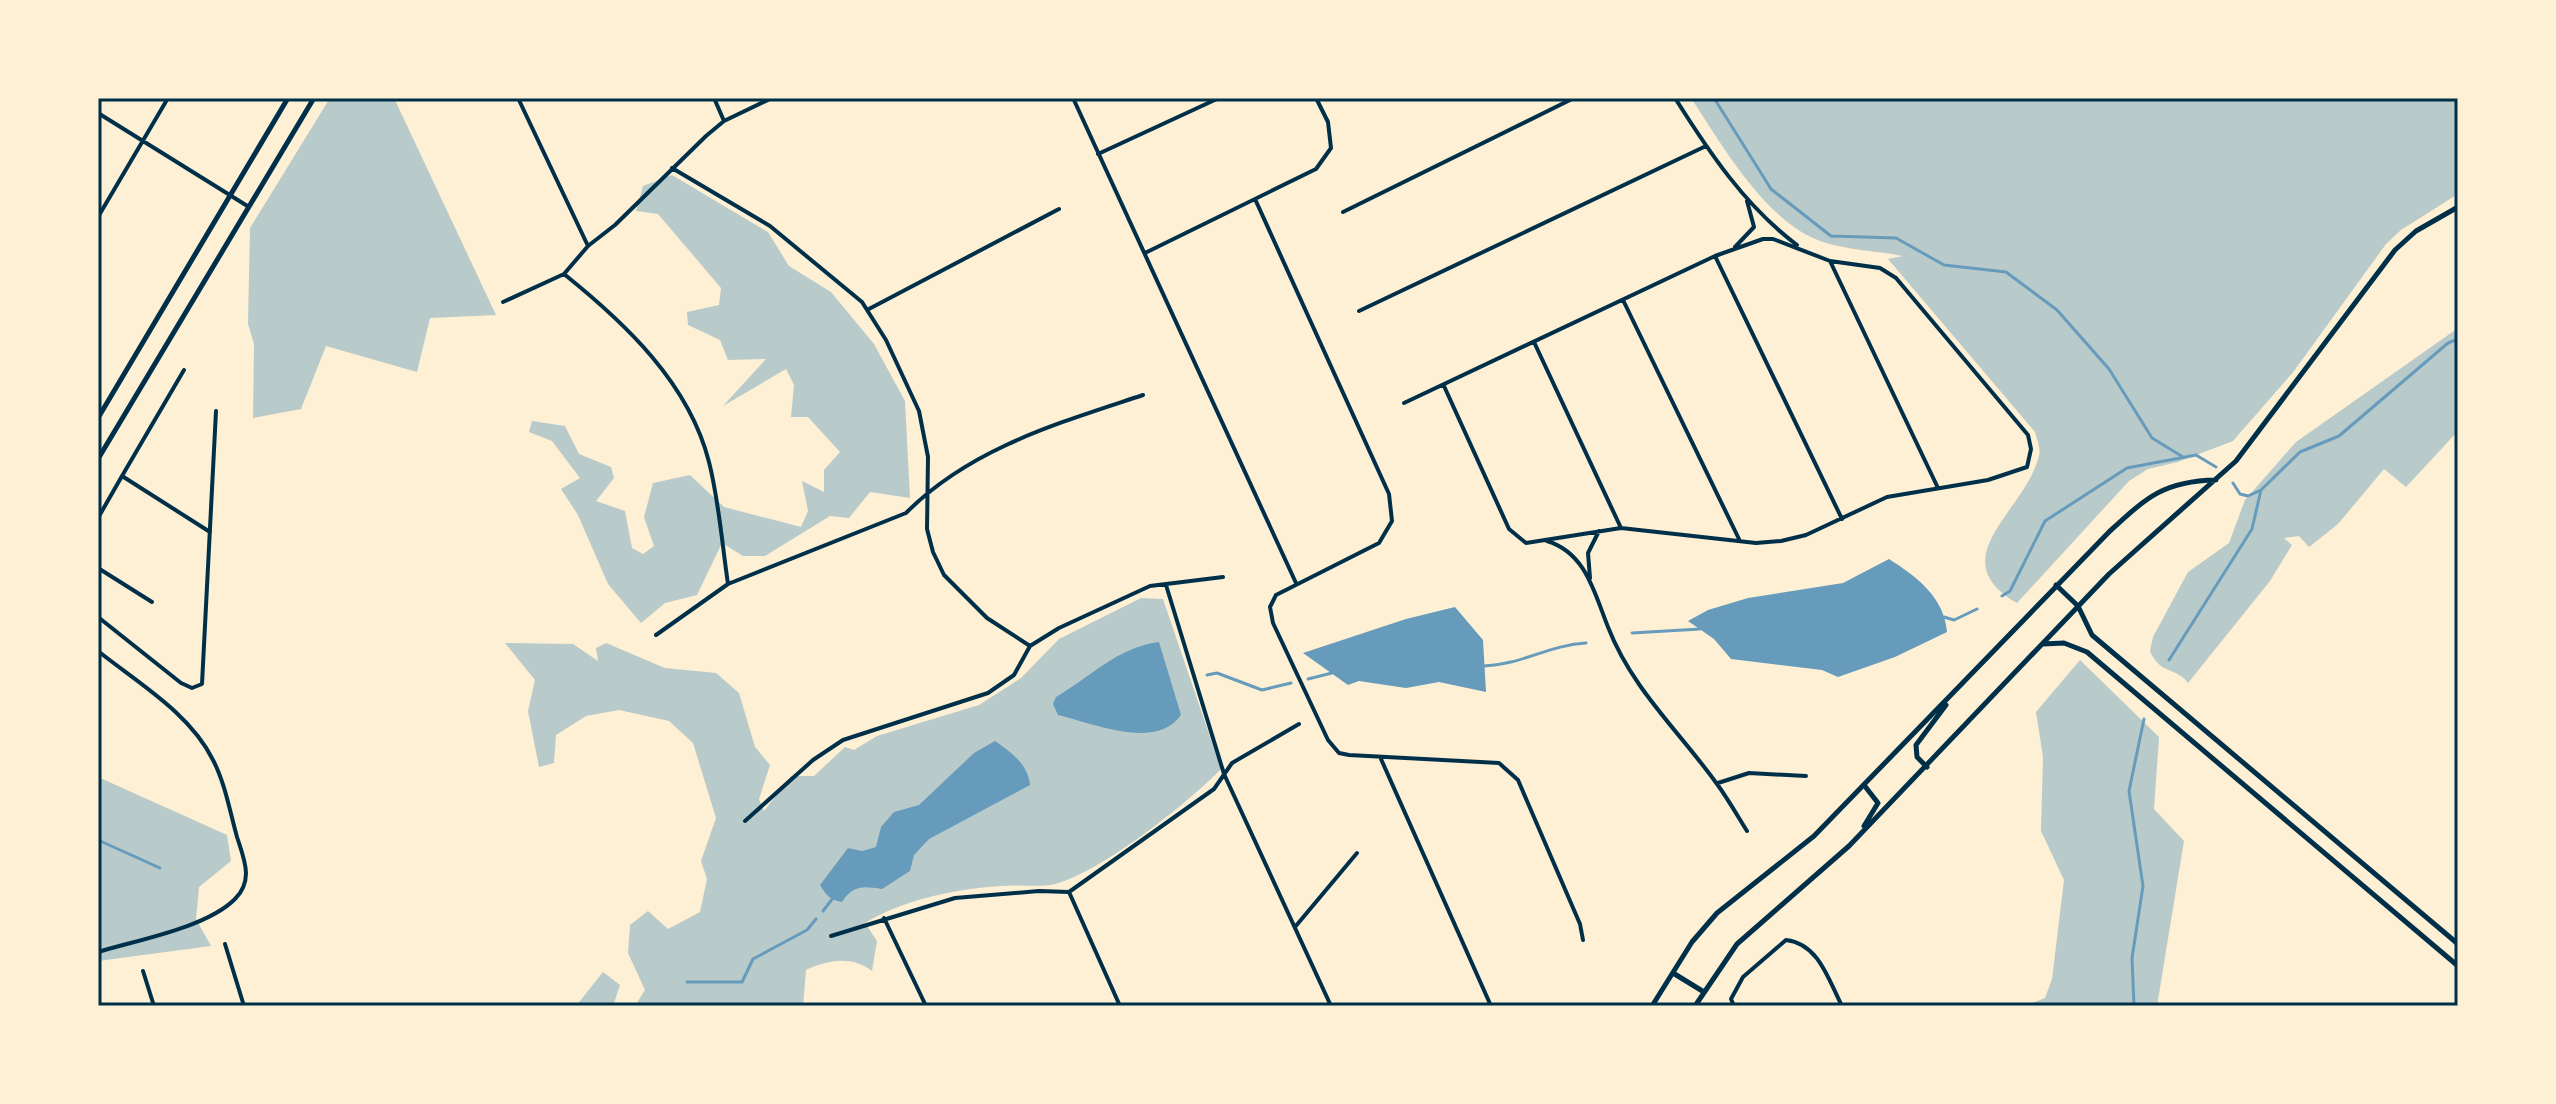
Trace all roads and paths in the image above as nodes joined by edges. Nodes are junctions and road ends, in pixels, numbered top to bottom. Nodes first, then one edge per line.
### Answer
1 (168, 98) edge
2 (288, 98) edge
3 (314, 98) edge
4 (518, 98) edge
5 (714, 98) edge
6 (772, 98) edge
7 (1073, 98) edge
8 (1219, 98) edge
9 (1316, 98) edge
10 (1574, 98) edge
11 (1675, 98) edge
12 (98, 113) edge
13 (724, 121) junction
14 (143, 140) junction
15 (1706, 146) junction
16 (1098, 154) junction
17 (672, 168) junction
18 (231, 195) junction
19 (1745, 197) junction
20 (1255, 199) junction
21 (250, 207) junction
22 (2458, 207) edge
23 (1059, 209) dead end
24 (1343, 212) dead end
25 (98, 217) edge
26 (588, 246) junction
27 (1733, 249) junction
28 (1805, 251) junction
29 (1143, 254) junction
30 (1715, 256) junction
31 (1830, 261) junction
32 (564, 274) junction
33 (1623, 300) junction
34 (503, 302) dead end
35 (867, 310) junction
36 (1359, 311) dead end
37 (1534, 342) junction
38 (184, 370) dead end
39 (1444, 386) junction
40 (1143, 395) dead end
41 (1404, 403) dead end
42 (216, 411) dead end
43 (98, 418) edge
44 (98, 459) edge
45 (122, 476) junction
46 (2217, 480) junction
47 (1938, 488) junction
48 (928, 491) junction
49 (98, 518) edge
50 (1842, 519) junction
51 (1621, 528) junction
52 (1599, 531) junction
53 (210, 532) junction
54 (1544, 540) junction
55 (1740, 540) junction
56 (98, 568) edge
57 (1223, 577) dead end
58 (1591, 581) junction
59 (1296, 583) junction
60 (728, 584) junction
61 (1166, 585) junction
62 (2056, 585) junction
63 (152, 602) dead end
64 (2078, 606) junction
65 (98, 617) edge
66 (656, 635) dead end
67 (2042, 644) junction
68 (1030, 646) junction
69 (98, 651) edge
70 (1959, 688) junction
71 (1299, 724) dead end
72 (1381, 759) junction
73 (1927, 767) junction
74 (1224, 774) junction
75 (1806, 776) dead end
76 (1717, 784) junction
77 (1864, 785) junction
78 (745, 821) dead end
79 (1747, 831) dead end
80 (1849, 846) junction
81 (1357, 853) dead end
82 (1069, 892) junction
83 (884, 918) junction
84 (1295, 927) junction
85 (831, 936) dead end
86 (1583, 940) dead end
87 (225, 944) dead end
88 (2458, 944) edge
89 (98, 952) edge
90 (2458, 966) edge
91 (143, 971) dead end
92 (1673, 973) junction
93 (1704, 992) junction
94 (154, 1006) edge
95 (244, 1006) edge
96 (926, 1006) edge
97 (1120, 1006) edge
98 (1331, 1006) edge
99 (1491, 1006) edge
100 (1652, 1006) edge
101 (1695, 1006) edge
102 (1734, 1006) edge
103 (1842, 1006) edge

1 - 14 street
2 - 18 street
3 - 21 street
4 - 26 street
5 - 13 street
6 - 13 street
7 - 16 street
8 - 16 street
9 - 20 street
10 - 24 street
11 - 15 street
12 - 14 street
13 - 17 street
14 - 18 street
14 - 25 street
15 - 19 street
15 - 36 street
16 - 29 street
17 - 26 street
17 - 35 street
18 - 21 street
18 - 43 street
19 - 27 street
19 - 28 street
20 - 29 street
20 - 59 street
21 - 44 street
22 - 46 street
23 - 35 street
26 - 32 street
27 - 28 street
27 - 30 street
28 - 31 street
29 - 59 street
30 - 33 street
30 - 50 street
31 - 47 street
31 - 47 street
32 - 34 street
32 - 60 street
33 - 37 street
33 - 55 street
35 - 48 street
37 - 39 street
37 - 51 street
38 - 45 street
39 - 41 street
39 - 54 street
40 - 48 street
42 - 53 street
45 - 49 street
45 - 53 street
46 - 62 street
46 - 64 street
47 - 50 street
48 - 60 street
48 - 68 street
50 - 55 street
51 - 52 street
51 - 55 street
52 - 54 street
52 - 58 street
53 - 65 street
54 - 58 street
56 - 63 street
57 - 61 street
58 - 76 street
59 - 72 street
60 - 66 street
61 - 68 street
61 - 74 street
62 - 64 street
62 - 70 street
64 - 67 street
64 - 88 street
67 - 73 street
67 - 90 street
68 - 78 street
69 - 89 street
70 - 73 street
70 - 77 street
71 - 74 street
72 - 86 street
72 - 99 street
73 - 80 street
74 - 82 street
74 - 84 street
75 - 76 street
76 - 79 street
77 - 80 street
77 - 92 street
80 - 93 street
81 - 84 street
82 - 83 street
82 - 97 street
83 - 85 street
83 - 96 street
84 - 98 street
87 - 95 street
91 - 94 street
92 - 93 street
92 - 100 street
93 - 101 street
102 - 103 street

